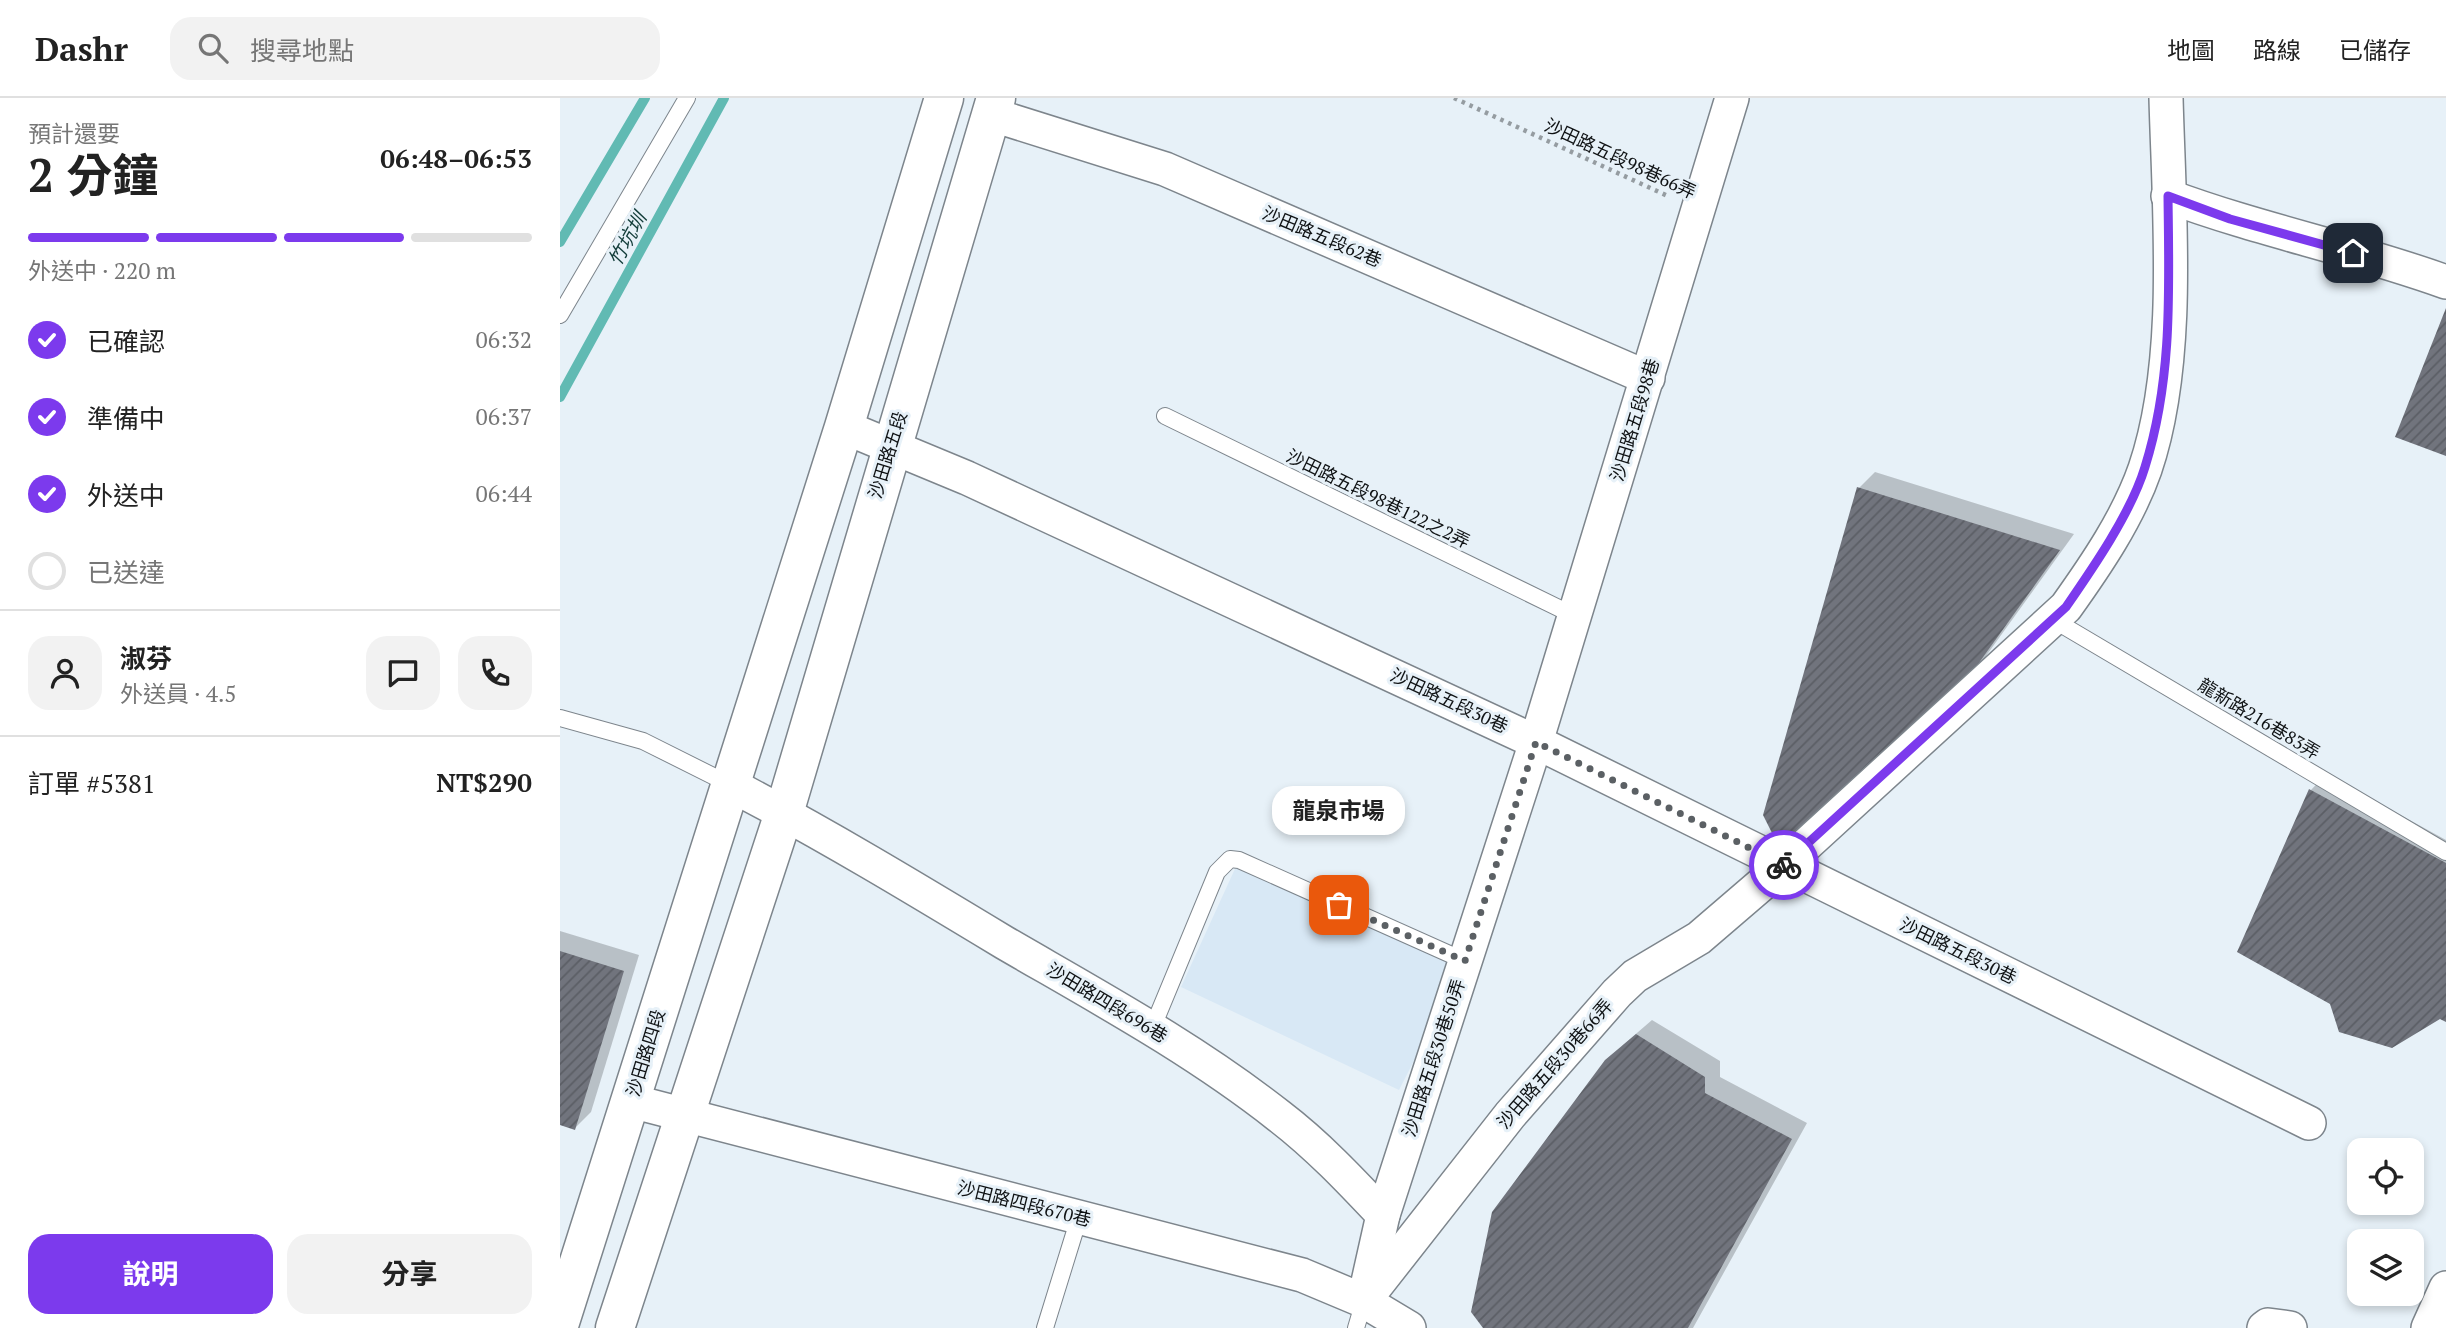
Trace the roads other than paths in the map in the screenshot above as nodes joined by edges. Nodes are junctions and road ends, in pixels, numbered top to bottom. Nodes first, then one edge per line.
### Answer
1 (687, 98) edge
2 (944, 98) edge
3 (1732, 98) edge
4 (2166, 98) edge
5 (993, 106) edge
6 (2168, 196) junction
7 (2446, 282) edge
8 (560, 315) edge
9 (1648, 378) junction
10 (1165, 416) dead end
11 (844, 427) junction
12 (891, 446) junction
13 (1575, 616) junction
14 (2052, 620) junction
15 (560, 718) edge
16 (1536, 742) junction
17 (729, 784) junction
18 (785, 813) junction
19 (2446, 852) edge
20 (1784, 865) junction
21 (1465, 961) junction
22 (671, 971) junction
23 (727, 986) junction
24 (1152, 1029) junction
25 (631, 1101) junction
26 (683, 1116) junction
27 (2309, 1123) dead end
28 (1383, 1215) junction
29 (1079, 1218) junction
30 (2446, 1288) edge
31 (1360, 1314) edge
32 (560, 1322) edge
33 (615, 1328) edge
34 (1045, 1328) edge
35 (1409, 1328) edge
36 (2264, 1328) edge
37 (2290, 1328) edge
38 (2428, 1328) edge

1 - 8 lane
2 - 11 street
3 - 9 street, 沙田路五段98巷
4 - 6 street, 沙田路五段30巷66弄
5 - 9 street, 沙田路五段62巷
5 - 12 street, 沙田路五段
6 - 7 street
6 - 14 street, 沙田路五段30巷66弄
9 - 13 street, 沙田路五段98巷
10 - 13 lane, 沙田路五段98巷122之2弄
11 - 12 street, 沙田路五段30巷
11 - 17 street
12 - 16 street, 沙田路五段30巷
12 - 18 street, 沙田路五段
13 - 16 street, 沙田路五段98巷
14 - 19 lane, 龍新路216巷83弄
14 - 20 street, 沙田路五段30巷66弄
15 - 17 lane
16 - 20 street, 沙田路五段30巷
16 - 21 street, 沙田路五段30巷50弄
17 - 18 street, 沙田路四段696巷
17 - 22 street, 沙田路四段
18 - 23 street
18 - 24 street, 沙田路四段696巷
20 - 27 street, 沙田路五段30巷
20 - 31 street, 沙田路五段30巷66弄
21 - 24 lane
21 - 28 street, 沙田路五段30巷50弄
22 - 23 street
22 - 25 street, 沙田路四段
23 - 26 street
24 - 28 street, 沙田路四段696巷
25 - 26 street, 沙田路四段670巷
25 - 32 street, 沙田路四段
26 - 29 street, 沙田路四段670巷
26 - 33 street
28 - 31 street
29 - 31 street, 沙田路四段670巷
29 - 34 lane
30 - 38 street
31 - 35 street, 沙田路四段670巷
36 - 37 street

